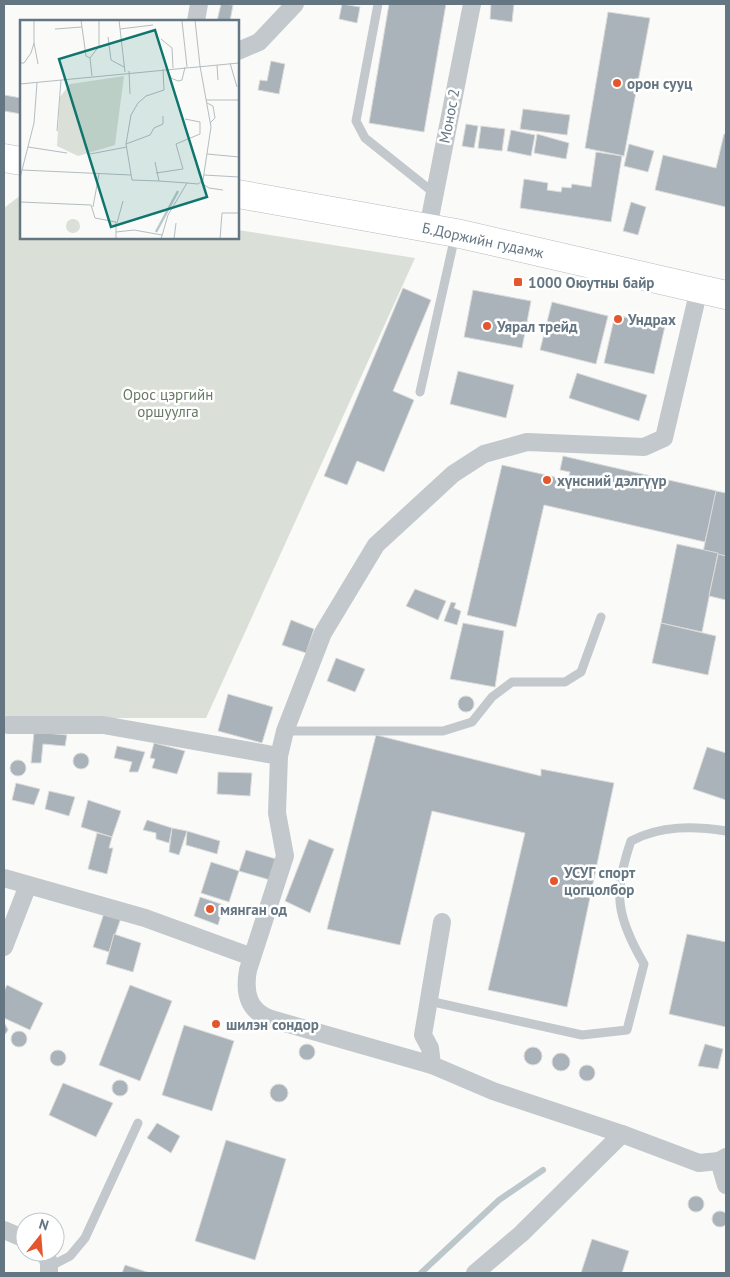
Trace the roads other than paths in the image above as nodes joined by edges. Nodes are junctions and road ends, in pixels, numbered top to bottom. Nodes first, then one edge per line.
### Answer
1 (199, 4) edge
2 (295, 4) edge
3 (378, 4) edge
4 (472, 4) edge
5 (196, 20) edge
6 (239, 50) edge
7 (4, 158) edge
8 (20, 161) edge
9 (434, 193) junction
10 (239, 194) edge
11 (428, 228) junction
12 (456, 233) junction
13 (699, 289) junction
14 (726, 298) edge
15 (420, 392) dead end
16 (601, 617) dead end
17 (8, 725) dead end
18 (285, 731) junction
19 (279, 756) junction
20 (726, 831) edge
21 (4, 878) edge
22 (28, 885) junction
23 (442, 922) dead end
24 (4, 947) edge
25 (252, 957) junction
26 (429, 1001) junction
27 (432, 1065) junction
28 (138, 1123) dead end
29 (622, 1134) junction
30 (723, 1159) edge
31 (726, 1185) edge
32 (47, 1264) edge
33 (475, 1273) edge

1 - 5 street
2 - 6 street
3 - 9 lane
4 - 9 street, Монос 2
7 - 8 main road
9 - 11 street, Монос 2
10 - 11 main road, Б.Доржийн гудамж
11 - 12 main road, Б.Доржийн гудамж
12 - 13 main road, Б.Доржийн гудамж
12 - 15 lane
13 - 14 main road, Б.Доржийн гудамж
13 - 18 street
16 - 18 lane
17 - 19 street
18 - 19 street
19 - 25 street
20 - 26 lane
21 - 22 street
22 - 24 street
22 - 25 street
23 - 26 street
25 - 27 street
26 - 27 street
27 - 29 street
28 - 32 lane
29 - 30 street
29 - 33 street
30 - 31 street

